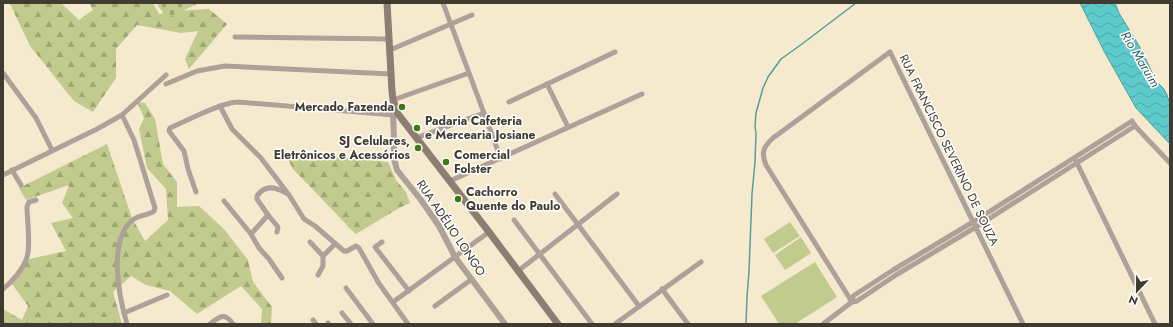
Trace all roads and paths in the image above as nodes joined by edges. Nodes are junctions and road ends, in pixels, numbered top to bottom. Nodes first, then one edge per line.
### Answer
1 (387, 3) edge
2 (443, 3) edge
3 (472, 15) dead end
4 (451, 25) junction
5 (235, 37) dead end
6 (389, 39) junction
7 (390, 50) junction
8 (615, 52) dead end
9 (3, 73) edge
10 (469, 73) junction
11 (391, 74) junction
12 (166, 75) dead end
13 (166, 84) dead end
14 (547, 84) junction
15 (642, 94) dead end
16 (508, 102) dead end
17 (220, 106) junction
18 (395, 109) junction
19 (484, 113) junction
20 (122, 115) junction
21 (568, 127) junction
22 (416, 138) junction
23 (52, 150) junction
24 (500, 159) junction
25 (1075, 160) junction
26 (1170, 163) edge
27 (12, 170) junction
28 (3, 175) edge
29 (450, 181) junction
30 (21, 185) dead end
31 (196, 192) dead end
32 (554, 194) dead end
33 (617, 194) dead end
34 (289, 195) junction
35 (36, 200) dead end
36 (224, 201) dead end
37 (268, 215) junction
38 (514, 220) dead end
39 (974, 224) junction
40 (578, 225) junction
41 (277, 232) dead end
42 (489, 232) junction
43 (251, 234) junction
44 (310, 242) dead end
45 (382, 242) dead end
46 (335, 244) junction
47 (540, 254) junction
48 (323, 256) junction
49 (455, 257) junction
50 (701, 262) dead end
51 (518, 271) junction
52 (318, 275) dead end
53 (282, 278) dead end
54 (472, 279) junction
55 (346, 288) dead end
56 (3, 289) edge
57 (662, 289) junction
58 (408, 291) junction
59 (167, 295) dead end
60 (394, 302) junction
61 (852, 302) junction
62 (435, 306) dead end
63 (639, 306) junction
64 (124, 313) junction
65 (342, 313) dead end
66 (127, 324) edge
67 (210, 324) edge
68 (233, 324) edge
69 (351, 324) edge
70 (373, 324) edge
71 (408, 324) edge
72 (505, 324) edge
73 (558, 324) edge
74 (592, 324) edge
75 (615, 324) edge
76 (688, 324) edge
77 (823, 324) edge
78 (1023, 324) edge
79 (1155, 324) edge

1 - 6 main road
2 - 4 street
3 - 4 street
4 - 7 street
4 - 10 street
5 - 6 street
6 - 7 main road
7 - 11 main road
8 - 14 street
9 - 23 street
10 - 18 street
10 - 19 street
11 - 13 street
11 - 18 main road
12 - 20 street
14 - 16 street
14 - 21 street
15 - 21 street
17 - 18 street
17 - 31 street
17 - 34 street
18 - 22 main road
18 - 49 street, RUA ADÉLIO LONGO
19 - 22 street
19 - 24 street
20 - 23 street
20 - 64 street
21 - 24 street
22 - 29 main road
23 - 27 street
24 - 29 street
25 - 26 street
25 - 39 street
25 - 79 street
27 - 28 street
27 - 30 street
29 - 42 main road
32 - 40 street
33 - 40 street
34 - 37 street
34 - 46 street
35 - 56 street
36 - 43 street
37 - 41 street
37 - 43 street
38 - 47 street
39 - 61 street
39 - 61 street, RUA FRANCISCO SEVERINO DE SOUZA
39 - 78 street, RUA FRANCISCO SEVERINO DE SOUZA
40 - 47 street
40 - 63 street
42 - 49 street
42 - 51 main road
43 - 53 street
44 - 48 street
45 - 58 street
46 - 48 street
46 - 60 street
47 - 51 street
47 - 74 street
48 - 52 street
49 - 54 street, RUA ADÉLIO LONGO
49 - 58 street
50 - 57 street
51 - 73 main road
54 - 62 street
54 - 72 street, RUA ADÉLIO LONGO
55 - 70 street
57 - 63 street
57 - 76 street
58 - 60 street
59 - 64 street
60 - 71 street
61 - 77 street
63 - 75 street
64 - 66 street
65 - 69 street
67 - 68 street

